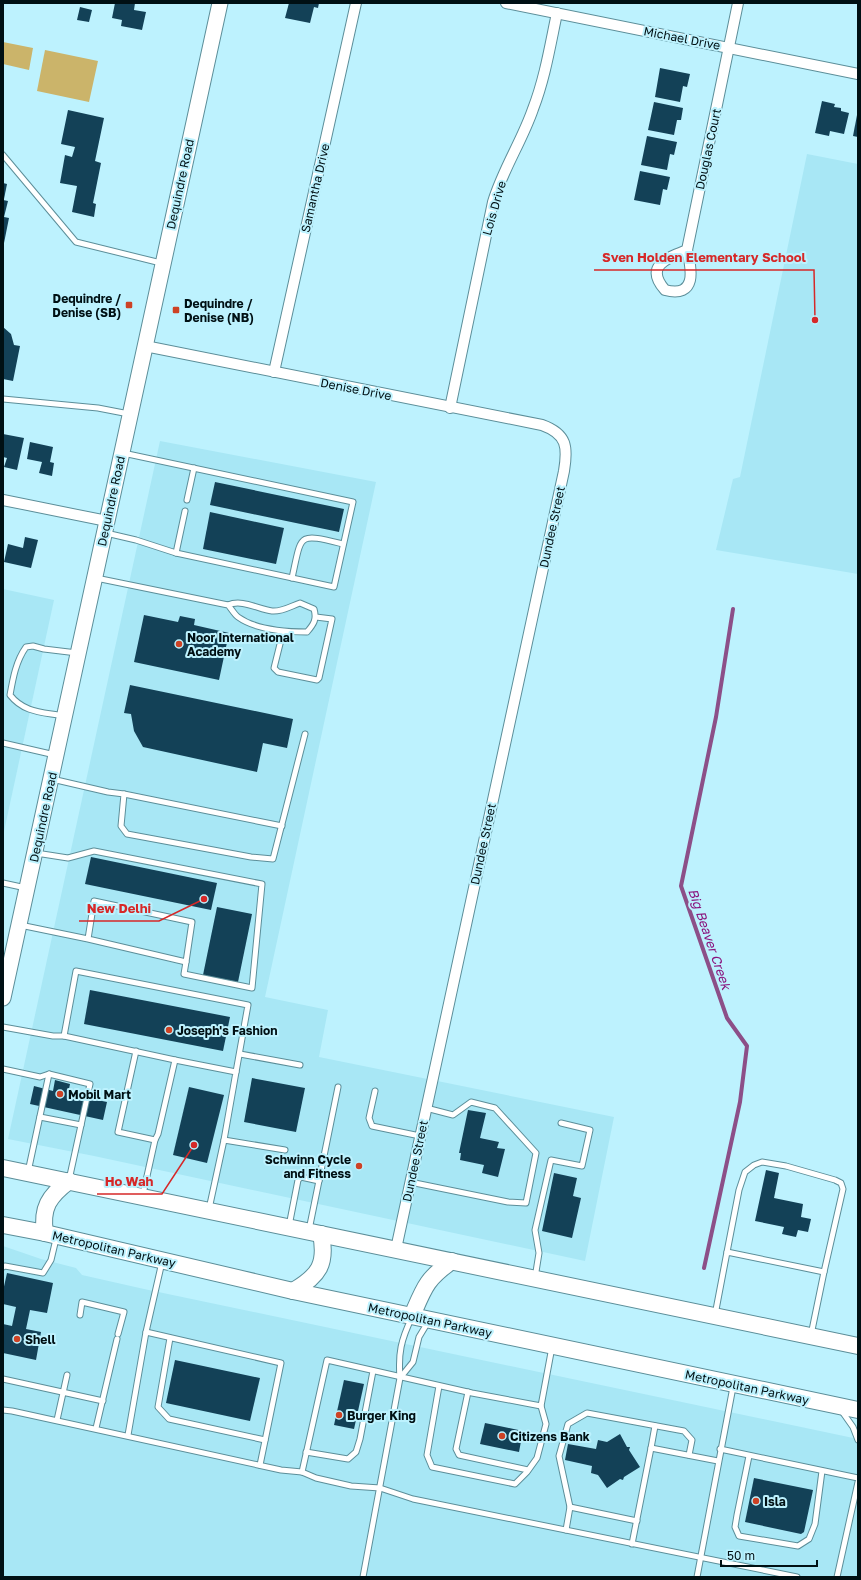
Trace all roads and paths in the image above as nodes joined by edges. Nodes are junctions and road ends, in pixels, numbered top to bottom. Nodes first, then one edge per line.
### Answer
1 (220, 3) edge
2 (356, 3) edge
3 (506, 3) edge
4 (738, 3) edge
5 (557, 13) junction
6 (730, 48) junction
7 (858, 74) edge
8 (3, 155) edge
9 (687, 250) dead end
10 (163, 264) junction
11 (145, 346) junction
12 (274, 372) junction
13 (3, 399) edge
14 (450, 408) junction
15 (130, 414) junction
16 (563, 439) joint
17 (122, 453) junction
18 (194, 468) junction
19 (3, 500) edge
20 (187, 500) dead end
21 (185, 511) dead end
22 (106, 527) junction
23 (343, 544) junction
24 (176, 553) junction
25 (95, 578) junction
26 (292, 578) junction
27 (228, 605) junction
28 (316, 617) junction
29 (283, 632) junction
30 (78, 654) junction
31 (65, 716) junction
32 (305, 734) dead end
33 (3, 743) edge
34 (56, 755) junction
35 (51, 779) junction
36 (124, 794) junction
37 (282, 826) junction
38 (35, 852) junction
39 (3, 883) edge
40 (27, 888) junction
41 (19, 925) junction
42 (88, 939) junction
43 (186, 962) junction
44 (3, 998) edge
45 (3, 1027) edge
46 (64, 1036) junction
47 (136, 1051) junction
48 (240, 1054) junction
49 (175, 1060) junction
50 (300, 1065) dead end
51 (3, 1068) edge
52 (236, 1072) junction
53 (49, 1074) junction
54 (338, 1086) dead end
55 (375, 1091) dead end
56 (426, 1108) junction
57 (40, 1117) junction
58 (561, 1123) dead end
59 (81, 1125) junction
60 (420, 1136) junction
61 (155, 1140) junction
62 (224, 1140) junction
63 (285, 1150) dead end
64 (3, 1168) edge
65 (28, 1173) junction
66 (69, 1181) junction
67 (319, 1181) junction
68 (410, 1182) junction
69 (143, 1197) junction
70 (209, 1210) junction
71 (3, 1225) edge
72 (289, 1227) junction
73 (315, 1233) junction
74 (51, 1234) junction
75 (396, 1250) junction
76 (727, 1252) junction
77 (162, 1260) junction
78 (452, 1261) junction
79 (3, 1267) edge
80 (824, 1272) junction
81 (535, 1278) junction
82 (293, 1291) junction
83 (80, 1315) dead end
84 (412, 1316) junction
85 (715, 1317) junction
86 (429, 1320) junction
87 (146, 1332) junction
88 (810, 1336) junction
89 (170, 1338) junction
90 (552, 1346) junction
91 (858, 1346) edge
92 (373, 1371) junction
93 (67, 1375) dead end
94 (400, 1378) junction
95 (3, 1379) edge
96 (734, 1384) junction
97 (439, 1386) junction
98 (468, 1392) junction
99 (63, 1393) junction
100 (103, 1401) junction
101 (540, 1406) junction
102 (838, 1406) junction
103 (3, 1410) edge
104 (858, 1410) edge
105 (58, 1420) junction
106 (655, 1426) junction
107 (96, 1428) junction
108 (128, 1435) junction
109 (265, 1440) junction
110 (858, 1440) edge
111 (651, 1448) junction
112 (720, 1449) junction
113 (306, 1452) junction
114 (689, 1455) junction
115 (749, 1456) junction
116 (718, 1461) junction
117 (260, 1465) junction
118 (528, 1470) junction
119 (822, 1471) junction
120 (302, 1472) junction
121 (858, 1478) edge
122 (858, 1482) edge
123 (380, 1488) junction
124 (570, 1507) junction
125 (637, 1521) junction
126 (566, 1530) junction
127 (632, 1544) junction
128 (701, 1558) junction
129 (769, 1574) edge
130 (363, 1577) edge
131 (697, 1577) edge
132 (797, 1577) edge
133 (837, 1577) edge

1 - 10 main road, Dequindre Road
2 - 12 street, Samantha Drive
3 - 5 street, Michael Drive
4 - 6 street, Douglas Court
5 - 6 street, Michael Drive
5 - 14 street, Lois Drive
6 - 7 street, Michael Drive
6 - 9 street, Douglas Court
8 - 10 lane
10 - 11 main road, Dequindre Road
11 - 12 street, Denise Drive
11 - 15 main road, Dequindre Road
12 - 14 street, Denise Drive
13 - 15 lane
14 - 16 street, Denise Drive
15 - 17 main road, Dequindre Road
16 - 56 street, Dundee Street
17 - 18 lane
17 - 22 main road, Dequindre Road
18 - 20 lane
18 - 23 lane
19 - 22 street
21 - 24 lane
22 - 24 lane
22 - 25 main road, Dequindre Road
23 - 26 lane
23 - 26 lane
24 - 26 lane
25 - 27 lane
25 - 30 main road, Dequindre Road
27 - 28 lane
27 - 29 lane
28 - 29 lane
28 - 29 lane
30 - 31 main road, Dequindre Road
30 - 31 lane
31 - 34 main road, Dequindre Road
32 - 37 lane
33 - 34 lane
34 - 35 main road, Dequindre Road
35 - 36 lane
35 - 38 main road, Dequindre Road
36 - 37 lane
36 - 37 lane
38 - 40 main road, Dequindre Road
38 - 43 lane
39 - 40 lane
40 - 41 main road, Dequindre Road
41 - 42 lane
41 - 44 main road, Dequindre Road
42 - 43 lane
42 - 43 lane
45 - 46 lane
46 - 47 lane
46 - 48 lane
47 - 49 lane
47 - 61 lane
48 - 50 lane
48 - 52 lane
49 - 52 lane
49 - 61 lane
51 - 53 lane
52 - 62 lane
53 - 57 lane
53 - 59 lane
54 - 67 lane
55 - 60 lane
56 - 60 street, Dundee Street
56 - 68 lane
57 - 59 lane
57 - 65 lane
58 - 81 lane
59 - 66 lane
60 - 68 street, Dundee Street
61 - 69 lane
62 - 63 lane
62 - 70 lane
64 - 65 main road
65 - 66 main road
66 - 69 main road
66 - 74 main road
67 - 72 lane
67 - 73 lane
68 - 75 street, Dundee Street
69 - 70 main road
70 - 72 main road
71 - 74 main road, Metropolitan Parkway
72 - 73 main road
73 - 75 main road
73 - 82 main road
74 - 77 main road, Metropolitan Parkway
74 - 79 lane
75 - 78 main road
76 - 80 lane
76 - 80 lane
76 - 85 lane
77 - 82 main road, Metropolitan Parkway
77 - 87 lane
78 - 81 main road
78 - 84 main road
80 - 88 lane
81 - 85 main road
82 - 84 main road, Metropolitan Parkway
83 - 100 lane
84 - 86 main road, Metropolitan Parkway
84 - 94 lane
85 - 88 main road
86 - 90 main road, Metropolitan Parkway
86 - 94 lane
87 - 89 lane
87 - 108 lane
88 - 91 main road
89 - 109 lane
89 - 109 lane
90 - 96 main road, Metropolitan Parkway
90 - 101 lane
92 - 94 lane
92 - 113 lane
92 - 113 lane
93 - 99 lane
94 - 97 lane
94 - 123 lane
95 - 99 lane
96 - 102 main road, Metropolitan Parkway
96 - 112 lane
97 - 98 lane
97 - 118 lane
98 - 101 lane
98 - 118 lane
99 - 100 lane
99 - 105 lane
100 - 107 lane
101 - 118 lane
102 - 104 main road, Metropolitan Parkway
102 - 110 lane
103 - 105 lane
105 - 107 lane
106 - 111 lane
106 - 114 lane
106 - 124 lane
107 - 108 lane
108 - 117 lane
109 - 117 lane
111 - 114 lane
111 - 125 lane
112 - 115 lane
112 - 116 lane
113 - 120 lane
114 - 116 lane
115 - 119 lane
115 - 119 lane
116 - 128 lane
117 - 120 lane
119 - 121 lane
120 - 123 lane
122 - 133 lane
123 - 126 lane
123 - 130 lane
124 - 125 lane
124 - 126 lane
125 - 127 lane
126 - 127 lane
127 - 128 lane
128 - 129 lane
128 - 131 lane
129 - 132 lane

